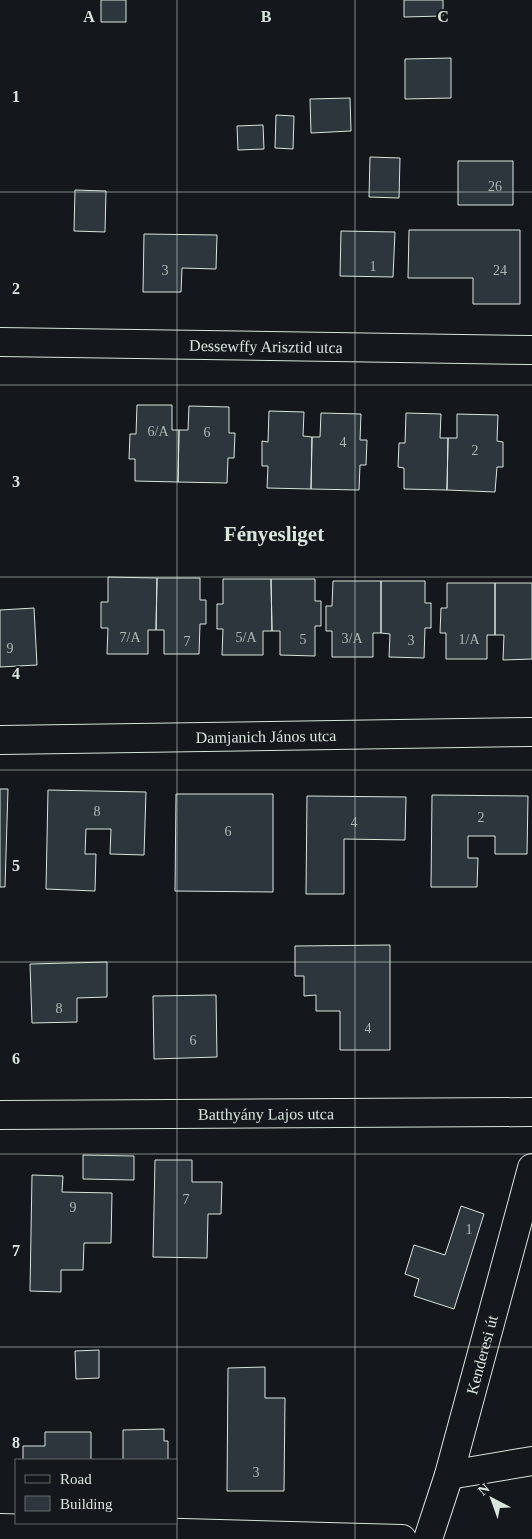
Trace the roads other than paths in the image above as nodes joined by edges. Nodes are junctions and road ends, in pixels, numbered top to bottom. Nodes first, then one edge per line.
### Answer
1 (0, 342) edge
2 (532, 350) edge
3 (532, 732) edge
4 (0, 740) edge
5 (532, 1112) edge
6 (0, 1115) edge
7 (532, 1168) edge
8 (532, 1461) edge
9 (449, 1475) junction
10 (0, 1528) edge
11 (402, 1539) edge
12 (428, 1539) edge

1 - 2 street, Dessewffy Arisztid utca
3 - 4 street, Damjanich János utca
5 - 6 street, Batthyány Lajos utca
7 - 9 street, Kenderesi út
8 - 9 street
9 - 12 street, Kenderesi út
10 - 11 street

